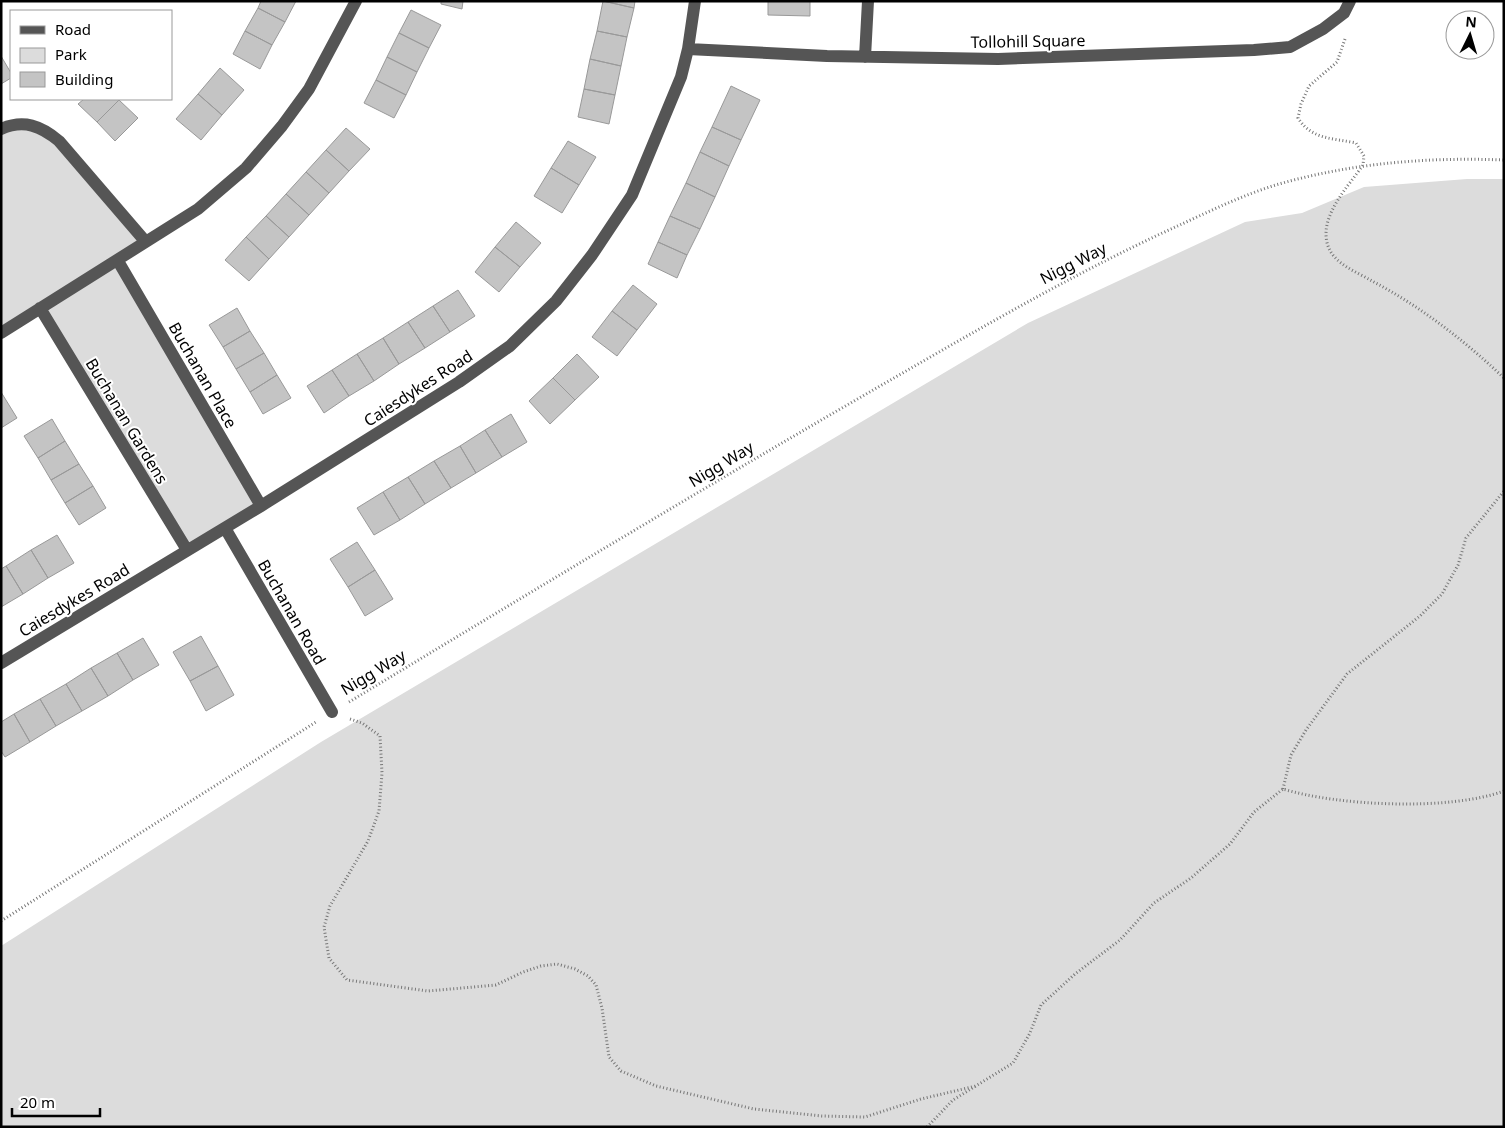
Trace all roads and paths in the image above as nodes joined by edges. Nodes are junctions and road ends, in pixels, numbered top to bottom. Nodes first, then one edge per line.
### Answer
1 (356, 1) edge
2 (695, 1) edge
3 (868, 1) edge
4 (1350, 1) edge
5 (1344, 14) junction
6 (688, 49) junction
7 (865, 57) junction
8 (1, 130) edge
9 (1504, 160) edge
10 (1363, 165) junction
11 (145, 241) junction
12 (118, 261) junction
13 (40, 308) junction
14 (2, 330) edge
15 (1504, 378) edge
16 (1504, 491) edge
17 (261, 506) junction
18 (225, 528) junction
19 (187, 550) junction
20 (1, 663) edge
21 (332, 712) junction
22 (1283, 789) junction
23 (1504, 791) edge
24 (1, 921) edge
25 (976, 1086) junction
26 (927, 1127) edge

1 - 11 street
2 - 6 street, Caiesdykes Road
3 - 7 street
4 - 5 street, Tollohill Square
5 - 7 street, Tollohill Square
5 - 10 path
6 - 7 street, Tollohill Square
6 - 17 street, Caiesdykes Road
8 - 11 street
9 - 10 path, Nigg Way
10 - 15 path
10 - 21 path, Nigg Way
11 - 12 street
12 - 13 street
12 - 17 street, Buchanan Place
13 - 14 street
13 - 19 street, Buchanan Gardens
16 - 22 path
17 - 18 street, Caiesdykes Road
18 - 19 street, Caiesdykes Road
18 - 21 street, Buchanan Road
19 - 20 street, Caiesdykes Road
21 - 24 path, Nigg Way
21 - 25 path
22 - 23 path
22 - 25 path
25 - 26 path

